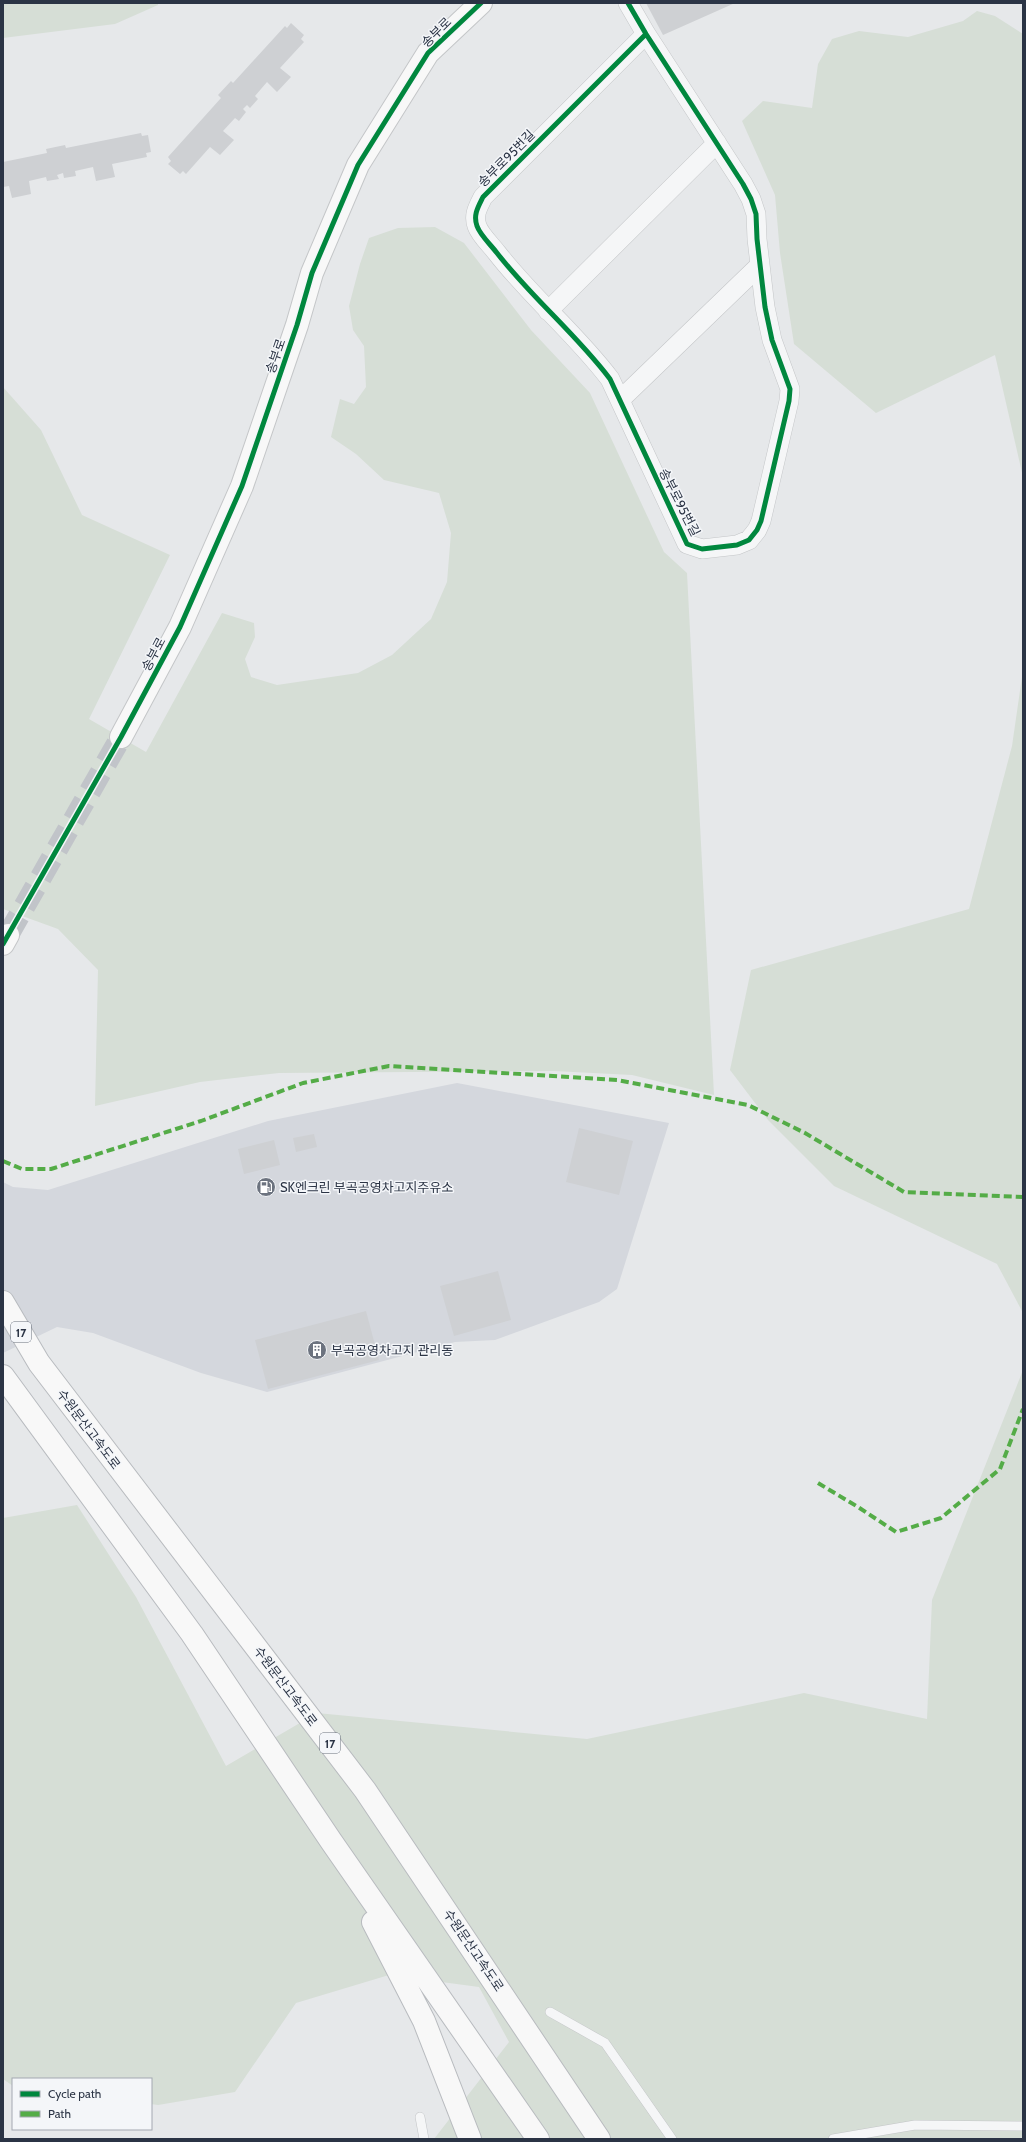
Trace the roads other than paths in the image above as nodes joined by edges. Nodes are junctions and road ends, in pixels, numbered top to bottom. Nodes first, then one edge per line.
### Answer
1 (481, 3) edge
2 (628, 3) edge
3 (646, 34) junction
4 (717, 143) junction
5 (760, 264) junction
6 (548, 311) junction
7 (620, 400) junction
8 (121, 737) tunnel mouth
9 (3, 1302) edge
10 (7, 1382) edge
11 (331, 1841) junction
12 (550, 2012) dead end
13 (420, 2117) dead end
14 (1023, 2126) edge
15 (424, 2139) edge
16 (470, 2139) edge
17 (538, 2139) edge
18 (599, 2139) edge
19 (672, 2139) edge
20 (833, 2139) edge

1 - 8 main road, 송부로
2 - 3 street, 송부로95번길
3 - 4 street, 송부로95번길
3 - 6 street, 송부로95번길
4 - 5 street, 송부로95번길
4 - 6 street
5 - 7 street
5 - 7 street, 송부로95번길
6 - 7 street, 송부로95번길
9 - 18 main road, 수원문산고속도로 / 17
10 - 11 main road
11 - 16 main road
11 - 17 main road
12 - 19 lane
13 - 15 lane
14 - 20 lane

